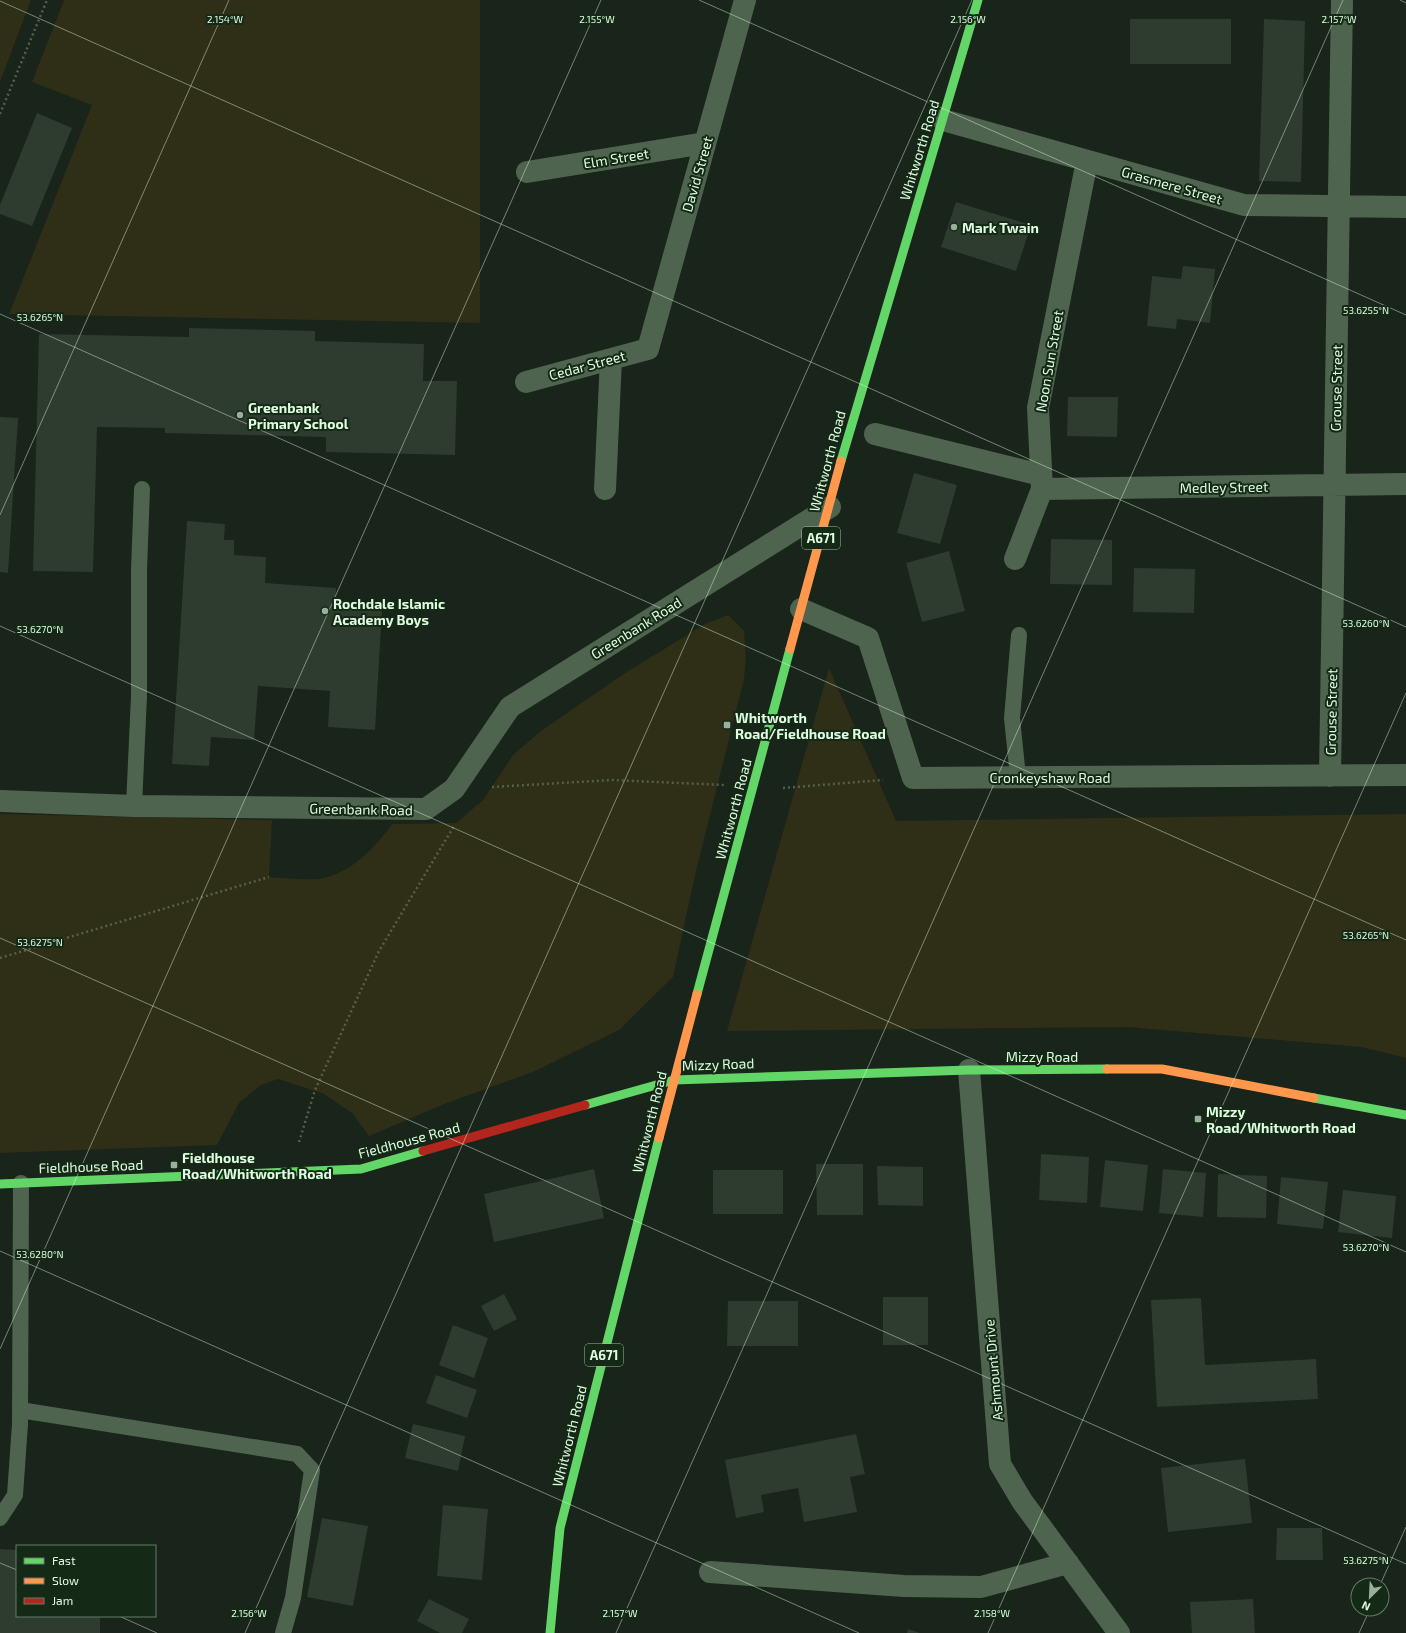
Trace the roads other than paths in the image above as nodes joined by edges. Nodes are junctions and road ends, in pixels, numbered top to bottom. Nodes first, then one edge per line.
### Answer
1 (745, 0) edge
2 (978, 0) edge
3 (1342, 0) edge
4 (943, 120) junction
5 (705, 144) junction
6 (1087, 161) junction
7 (528, 172) dead end
8 (1339, 206) junction
9 (1406, 207) edge
10 (648, 348) joint
11 (611, 359) junction
12 (526, 382) dead end
13 (875, 434) dead end
14 (1041, 482) junction
15 (1406, 484) edge
16 (1334, 485) junction
17 (142, 489) dead end
18 (605, 489) dead end
19 (830, 507) junction
20 (1015, 559) dead end
21 (801, 609) junction
22 (1019, 635) dead end
23 (1406, 775) edge
24 (1330, 776) junction
25 (1018, 777) junction
26 (0, 801) edge
27 (134, 806) junction
28 (969, 1070) junction
29 (674, 1080) junction
30 (1406, 1115) edge
31 (21, 1183) junction
32 (0, 1184) edge
33 (20, 1410) junction
34 (0, 1518) edge
35 (1068, 1563) junction
36 (710, 1572) dead end
37 (283, 1633) edge
38 (550, 1633) edge
39 (1119, 1633) edge

1 - 5 street, David Street
2 - 4 main road, Whitworth Road / A671
3 - 8 street, Grouse Street
4 - 6 street, Grasmere Street
4 - 19 main road, Whitworth Road / A671
5 - 7 street, Elm Street
5 - 10 street, David Street
6 - 8 street, Grasmere Street
6 - 14 street, Noon Sun Street
8 - 9 street, Grasmere Street
8 - 16 street, Grouse Street
10 - 11 street, Cedar Street
11 - 12 street, Cedar Street
11 - 18 street
13 - 14 street, Medley Street
14 - 16 street, Medley Street
14 - 20 street, Noon Sun Street
15 - 16 street, Medley Street
16 - 24 street, Grouse Street
17 - 27 lane
19 - 21 main road, Whitworth Road / A671
19 - 27 street, Greenbank Road
21 - 25 street, Cronkeyshaw Road
21 - 29 main road, Whitworth Road / A671
22 - 25 lane
23 - 24 street, Cronkeyshaw Road
24 - 25 street, Cronkeyshaw Road
26 - 27 street, Greenbank Road
28 - 29 main road, Mizzy Road
28 - 30 main road, Mizzy Road
28 - 35 street, Ashmount Drive
29 - 31 main road, Fieldhouse Road
29 - 38 main road, Whitworth Road / A671
31 - 32 main road, Fieldhouse Road
31 - 33 lane
33 - 34 lane
33 - 37 lane
35 - 36 street
35 - 39 street, Ashmount Drive

